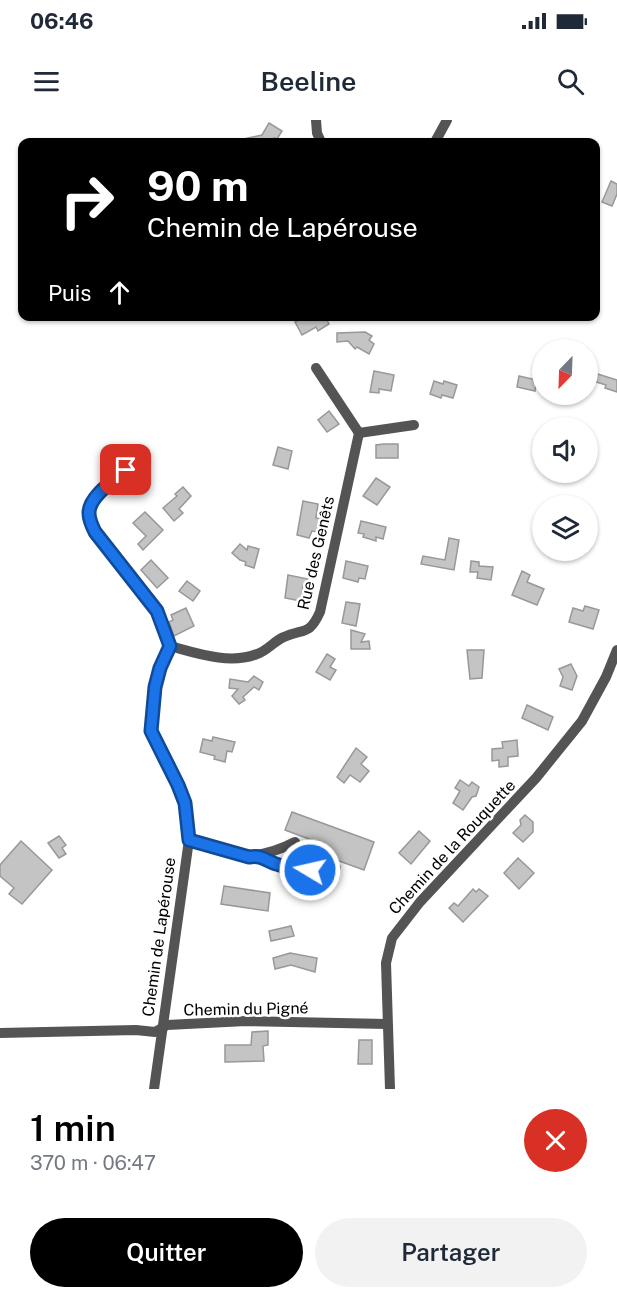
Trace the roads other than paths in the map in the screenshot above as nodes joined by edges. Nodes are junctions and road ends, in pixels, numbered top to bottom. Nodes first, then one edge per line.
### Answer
1 (316, 120) edge
2 (447, 120) edge
3 (319, 138) edge
4 (437, 138) edge
5 (316, 368) dead end
6 (414, 425) dead end
7 (359, 433) junction
8 (136, 461) dead end
9 (617, 650) edge
10 (167, 651) junction
11 (189, 840) junction
12 (295, 842) dead end
13 (260, 856) junction
14 (336, 868) dead end
15 (387, 1024) junction
16 (161, 1028) junction
17 (0, 1034) edge
18 (153, 1089) edge
19 (390, 1089) edge

1 - 3 street
2 - 4 street
5 - 7 street
6 - 7 street
7 - 10 street, Rue des Genêts
8 - 10 street
9 - 15 street, Chemin de la Rouquette
10 - 11 street, Chemin de Lapérouse
11 - 13 street
11 - 16 street, Chemin de Lapérouse
12 - 13 street
13 - 14 street
15 - 16 street, Chemin du Pigné
15 - 19 street, Chemin de la Rouquette
16 - 17 street, Chemin du Pigné
16 - 18 street, Chemin de Lapérouse

